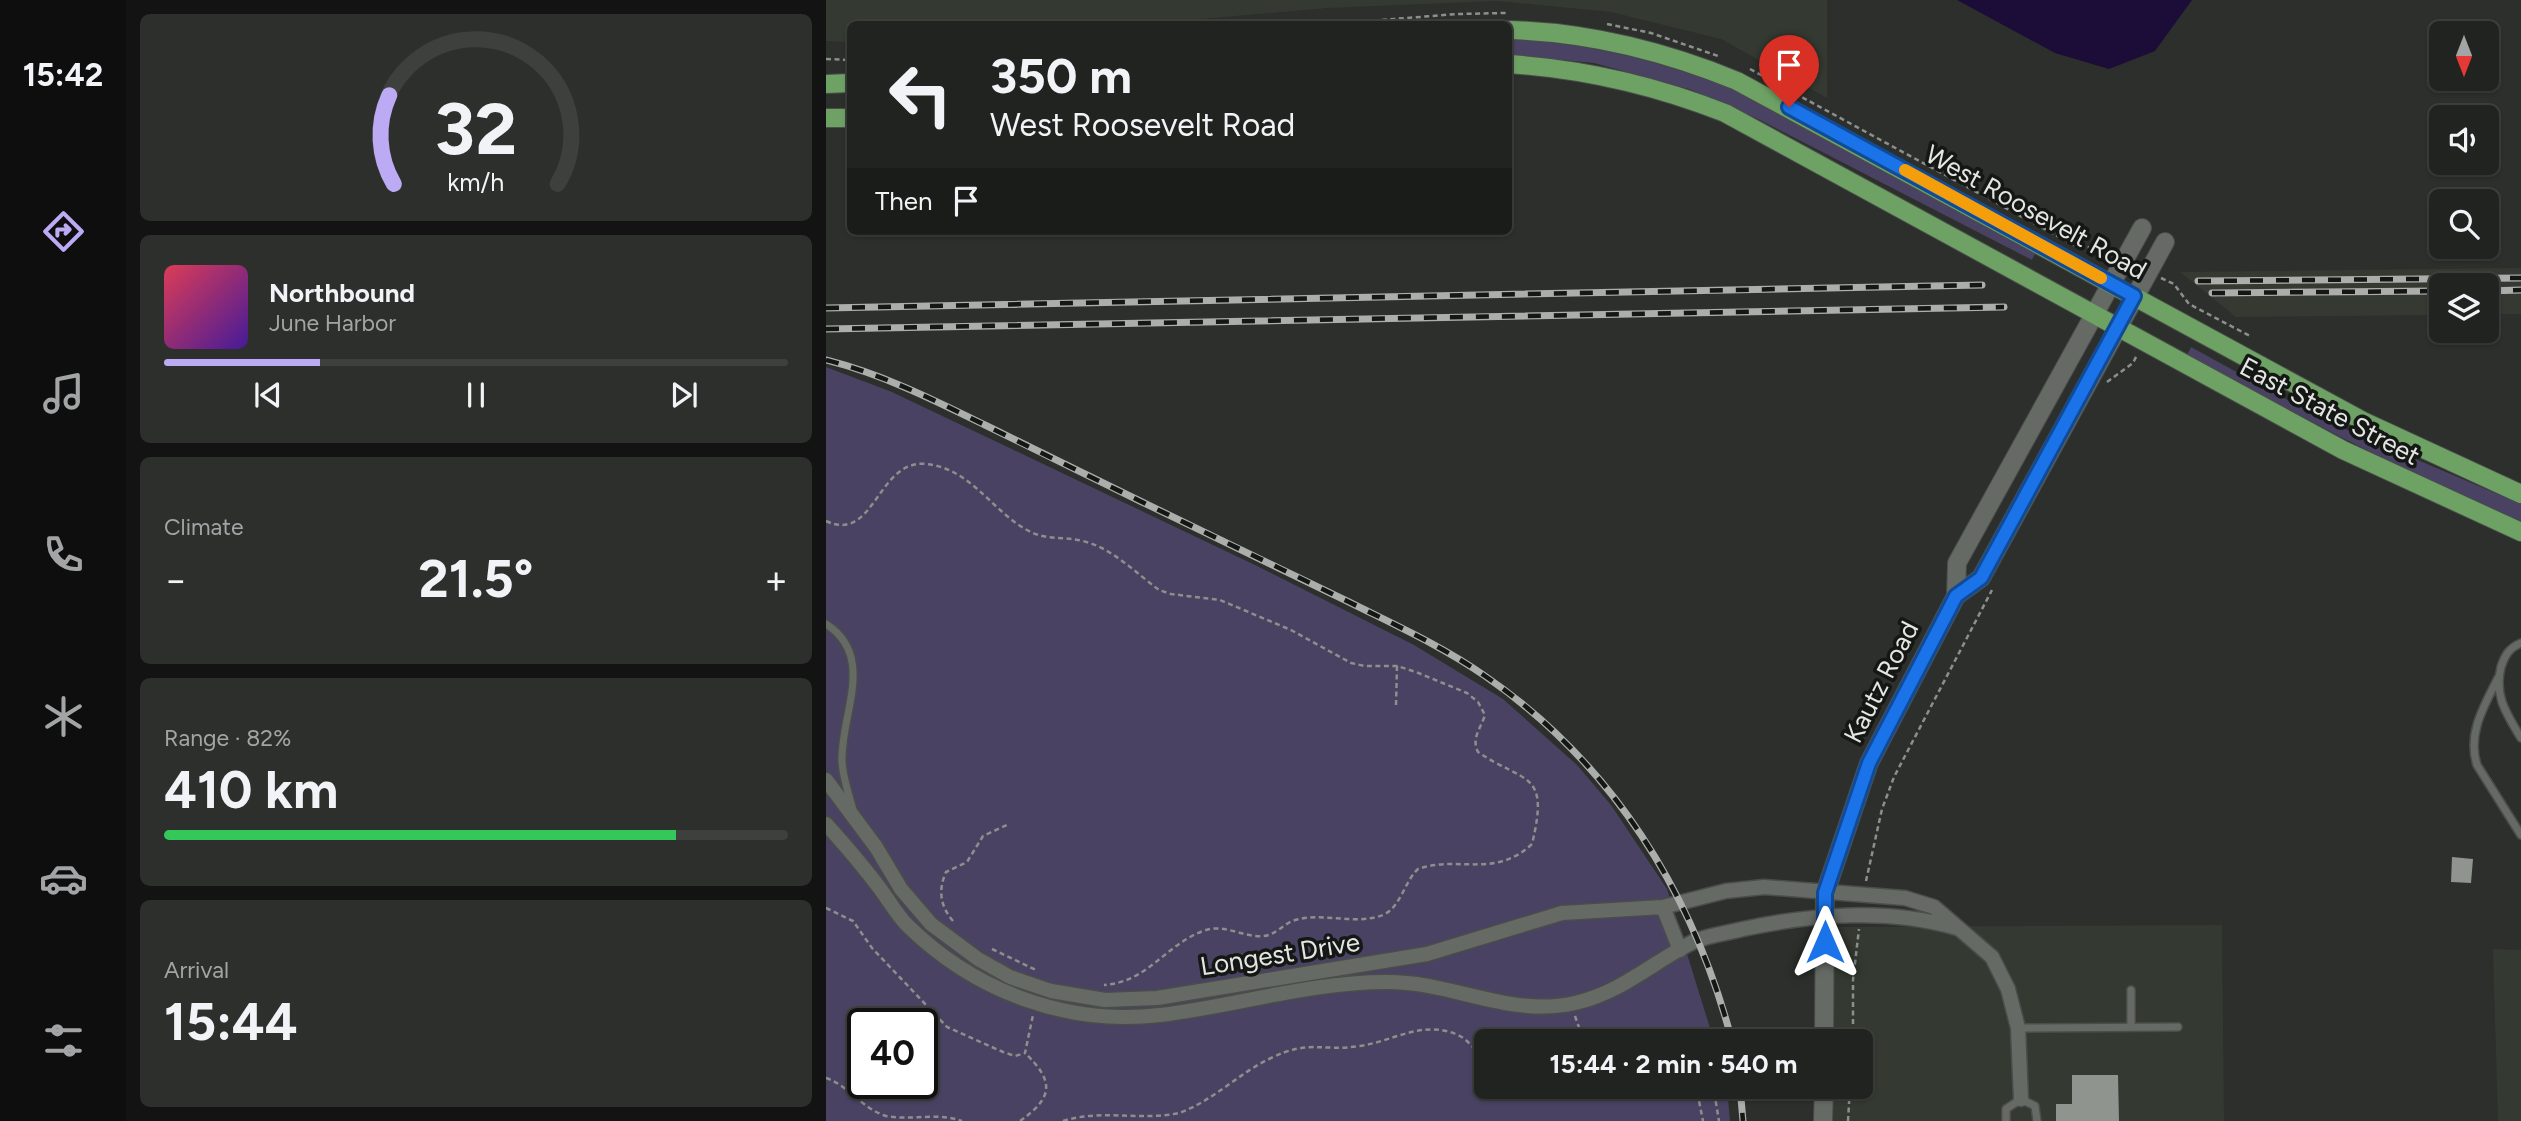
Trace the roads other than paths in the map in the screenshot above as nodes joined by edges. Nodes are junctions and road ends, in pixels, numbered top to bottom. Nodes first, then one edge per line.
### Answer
1 (1512, 30) edge
2 (1512, 64) edge
3 (826, 83) edge
4 (847, 83) edge
5 (826, 118) edge
6 (847, 118) edge
7 (2142, 228) dead end
8 (2165, 242) dead end
9 (2112, 284) junction
10 (2134, 296) junction
11 (2095, 314) junction
12 (2119, 327) junction
13 (2521, 494) edge
14 (2521, 532) edge
15 (1956, 596) junction
16 (826, 624) edge
17 (2521, 643) edge
18 (2498, 678) junction
19 (2521, 738) edge
20 (826, 780) edge
21 (854, 816) junction
22 (826, 824) edge
23 (2521, 835) edge
24 (1825, 893) junction
25 (1663, 907) junction
26 (1825, 917) junction
27 (1965, 930) junction
28 (1680, 950) junction
29 (2131, 990) dead end
30 (2131, 1027) junction
31 (2178, 1027) dead end
32 (2018, 1028) junction
33 (1824, 1029) edge
34 (1824, 1099) edge
35 (2021, 1099) junction
36 (1824, 1121) edge
37 (2006, 1121) edge
38 (2036, 1121) edge

1 - 9 main road, West Roosevelt Road
2 - 11 main road
3 - 4 main road
5 - 6 main road
7 - 9 street, Kautz Road
8 - 10 street, Kautz Road
9 - 10 main road, West Roosevelt Road
9 - 11 street, Kautz Road
10 - 12 street, Kautz Road
10 - 13 main road, West Roosevelt Road
11 - 12 main road
11 - 15 street, Kautz Road
12 - 14 main road, East State Street
12 - 15 street, Kautz Road
15 - 24 street, Kautz Road
16 - 21 lane
17 - 18 lane
18 - 19 lane
18 - 23 lane
20 - 21 street, Longest Drive
21 - 25 street, Longest Drive
22 - 28 street, Longest Drive
24 - 25 street, Longest Drive
24 - 26 street, Kautz Road
24 - 27 street, Longest Drive
25 - 28 street
26 - 27 street, Longest Drive
26 - 28 street, Longest Drive
26 - 33 street, Kautz Road
27 - 32 street, Longest Drive
29 - 30 lane
30 - 31 lane
30 - 32 lane
32 - 35 street, Longest Drive
34 - 36 street
35 - 37 lane
35 - 38 lane

